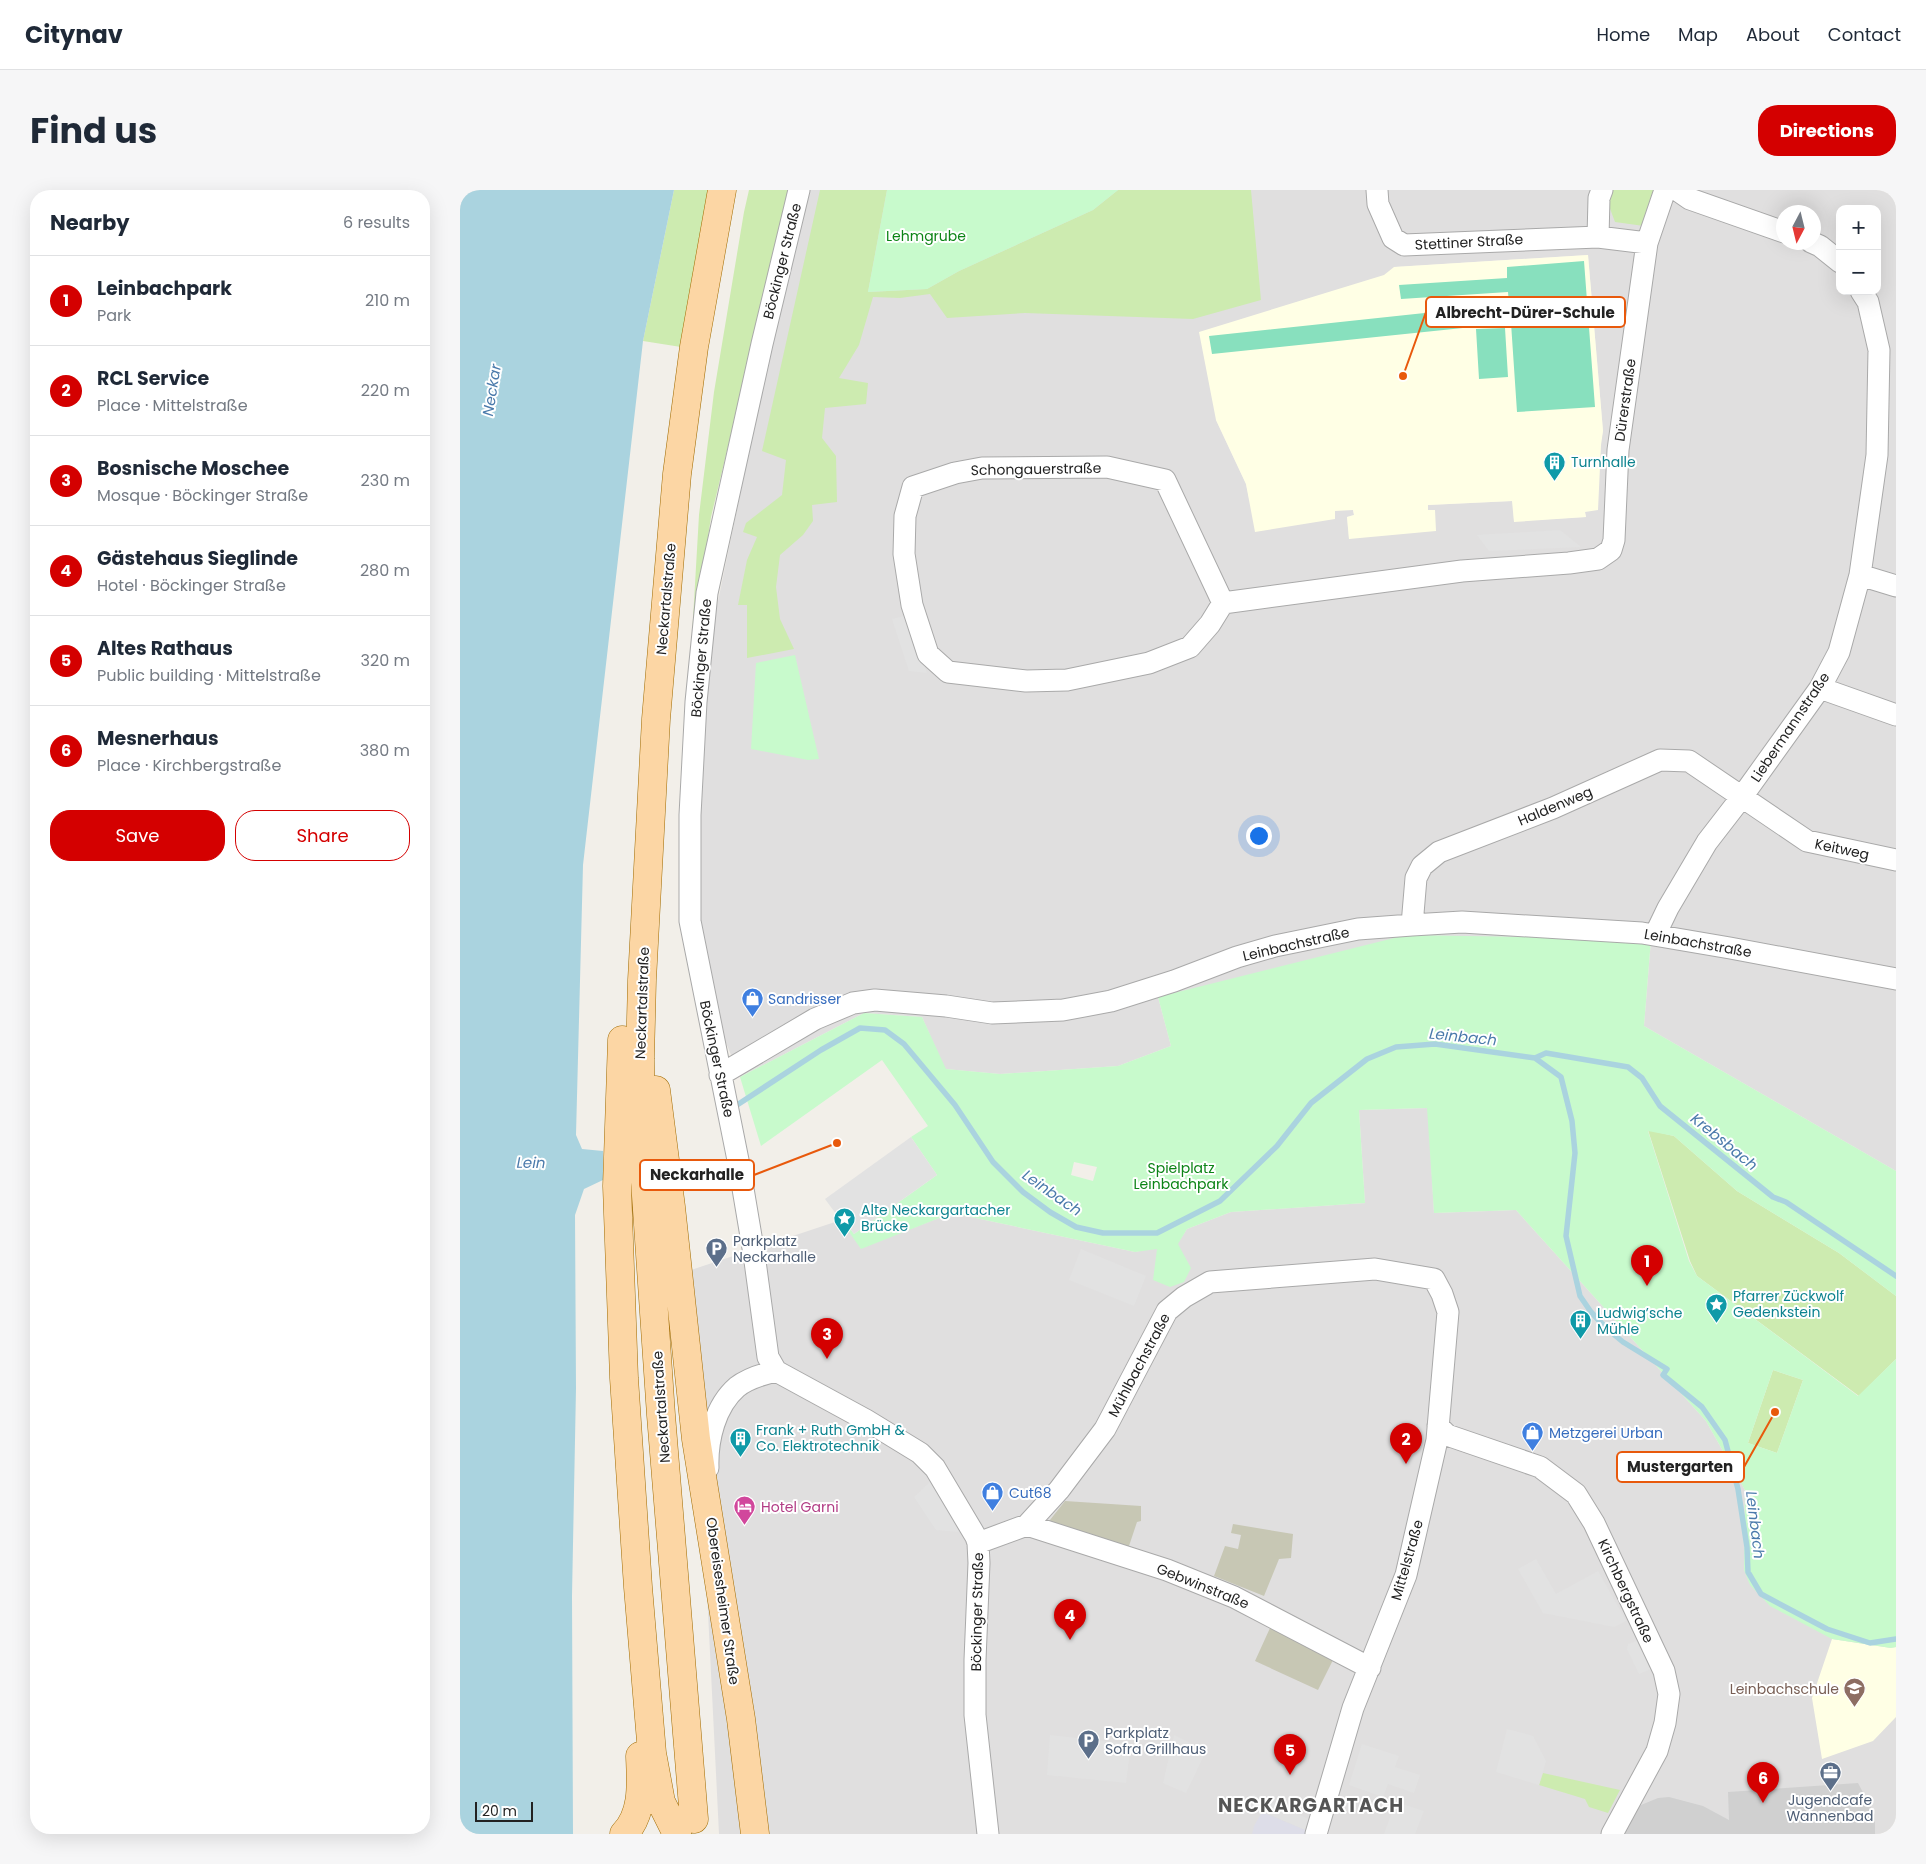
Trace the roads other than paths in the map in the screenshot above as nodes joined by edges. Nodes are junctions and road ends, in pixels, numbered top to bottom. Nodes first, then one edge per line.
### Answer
1 (722, 190) edge
2 (799, 190) edge
3 (1377, 190) edge
4 (1602, 190) edge
5 (1665, 190) edge
6 (1677, 190) edge
7 (1776, 229) edge
8 (1598, 237) junction
9 (1647, 243) junction
10 (1821, 247) edge
11 (1836, 259) edge
12 (1864, 295) edge
13 (1860, 575) junction
14 (1896, 586) edge
15 (1223, 603) junction
16 (1820, 688) junction
17 (1896, 715) edge
18 (656, 719) junction
19 (1742, 798) junction
20 (1896, 860) edge
21 (1412, 925) junction
22 (1655, 935) junction
23 (1896, 979) edge
24 (642, 980) junction
25 (721, 1082) junction
26 (1434, 1279) joint
27 (776, 1370) junction
28 (1438, 1426) junction
29 (1027, 1525) junction
30 (712, 1538) junction
31 (978, 1543) junction
32 (638, 1587) junction
33 (1370, 1668) junction
34 (685, 1826) edge
35 (624, 1834) edge
36 (755, 1834) edge
37 (988, 1834) edge
38 (1316, 1834) edge
39 (1612, 1834) edge

1 - 18 main road, Neckartalstraße
2 - 25 street, Böckinger Straße
3 - 8 street, Stettiner Straße
4 - 8 street
5 - 9 street, Dürerstraße
6 - 7 street
8 - 9 street, Stettiner Straße
9 - 15 street, Dürerstraße
10 - 11 street
12 - 13 street, Liebermannstraße
13 - 14 street
13 - 16 street, Liebermannstraße
15 - 15 street, Schongauerstraße
16 - 17 street
16 - 19 street, Liebermannstraße
18 - 24 main road, Neckartalstraße
18 - 32 main road
19 - 20 street, Keitweg
19 - 21 street, Haldenweg
19 - 22 street, Liebermannstraße
21 - 22 street, Leinbachstraße
21 - 25 street, Leinbachstraße
22 - 23 street, Leinbachstraße
24 - 30 main road
24 - 34 main road, Neckartalstraße
25 - 27 street, Böckinger Straße
26 - 28 street, Mittelstraße
26 - 29 street, Mühlbachstraße
27 - 30 street, Obereisesheimer Straße
27 - 31 street, Böckinger Straße
28 - 33 street, Mittelstraße
28 - 39 street, Kirchbergstraße
29 - 31 street, Mühlbachstraße
29 - 33 street, Gebwinstraße
30 - 36 main road, Obereisesheimer Straße
31 - 37 street, Böckinger Straße
32 - 34 main road
32 - 35 main road
33 - 38 street, Mittelstraße

